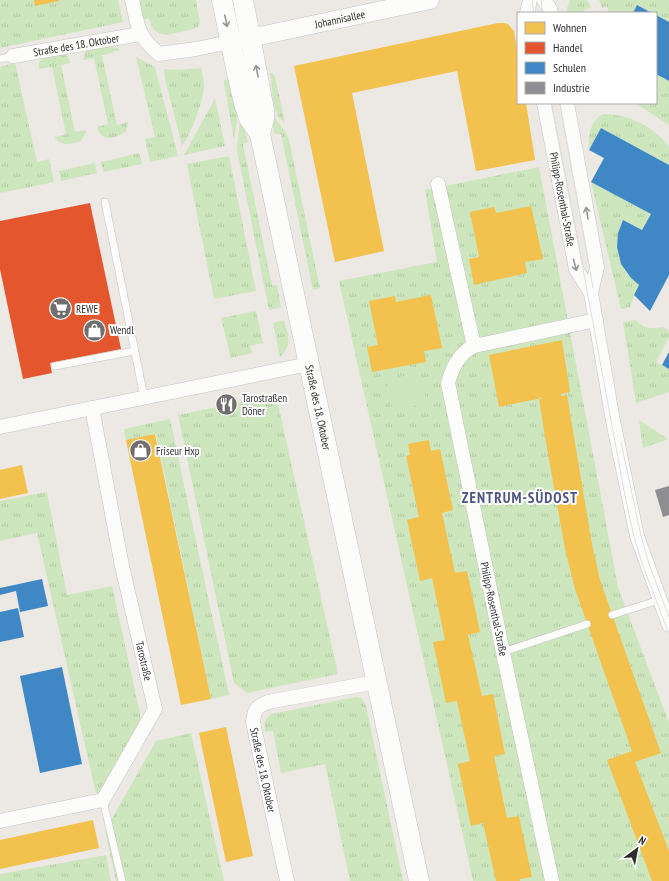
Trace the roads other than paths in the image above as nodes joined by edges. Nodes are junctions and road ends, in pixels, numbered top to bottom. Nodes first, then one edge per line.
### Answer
1 (132, 0) edge
2 (222, 0) edge
3 (243, 0) edge
4 (430, 0) edge
5 (530, 0) edge
6 (544, 0) edge
7 (527, 12) edge
8 (551, 12) edge
9 (140, 34) junction
10 (250, 38) junction
11 (230, 42) junction
12 (7, 58) edge
13 (544, 104) edge
14 (567, 104) edge
15 (260, 134) junction
16 (438, 184) dead end
17 (104, 202) dead end
18 (591, 293) junction
19 (596, 320) junction
20 (474, 346) junction
21 (134, 351) junction
22 (309, 364) junction
23 (55, 366) dead end
24 (144, 397) junction
25 (92, 408) junction
26 (0, 427) edge
27 (659, 600) junction
28 (612, 615) dead end
29 (587, 624) dead end
30 (669, 625) edge
31 (503, 652) junction
32 (376, 682) junction
33 (103, 800) junction
34 (0, 821) edge
35 (122, 881) edge
36 (286, 881) edge
37 (419, 881) edge
38 (552, 881) edge

1 - 9 street
2 -> 11 main road, Straße des 18. Oktober
3 - 10 main road, Straße des 18. Oktober
4 - 10 street, Johannisallee
5 - 7 street
6 - 8 street
9 - 11 street
9 - 12 street, Straße des 18. Oktober
10 - 11 street
15 -> 10 main road, Straße des 18. Oktober
11 - 15 main road, Straße des 18. Oktober
13 -> 18 street, Philipp-Rosenthal-Straße
18 -> 14 street, Philipp-Rosenthal-Straße
15 - 22 main road, Straße des 18. Oktober
16 - 20 street
17 - 21 lane
18 - 19 street, Philipp-Rosenthal-Straße
19 - 20 street, Philipp-Rosenthal-Straße
19 - 27 street, Philipp-Rosenthal-Straße
20 - 31 street, Philipp-Rosenthal-Straße
21 - 23 lane
21 - 24 lane
22 - 24 street
22 - 32 main road, Straße des 18. Oktober
24 - 25 street
25 - 26 street
25 - 33 street, Tarostraße
27 - 28 lane
27 - 30 street, Philipp-Rosenthal-Straße
29 - 31 lane
31 - 38 street, Philipp-Rosenthal-Straße
32 - 36 street, Straße des 18. Oktober
32 - 37 main road, Straße des 18. Oktober
33 - 34 street
33 - 35 lane

